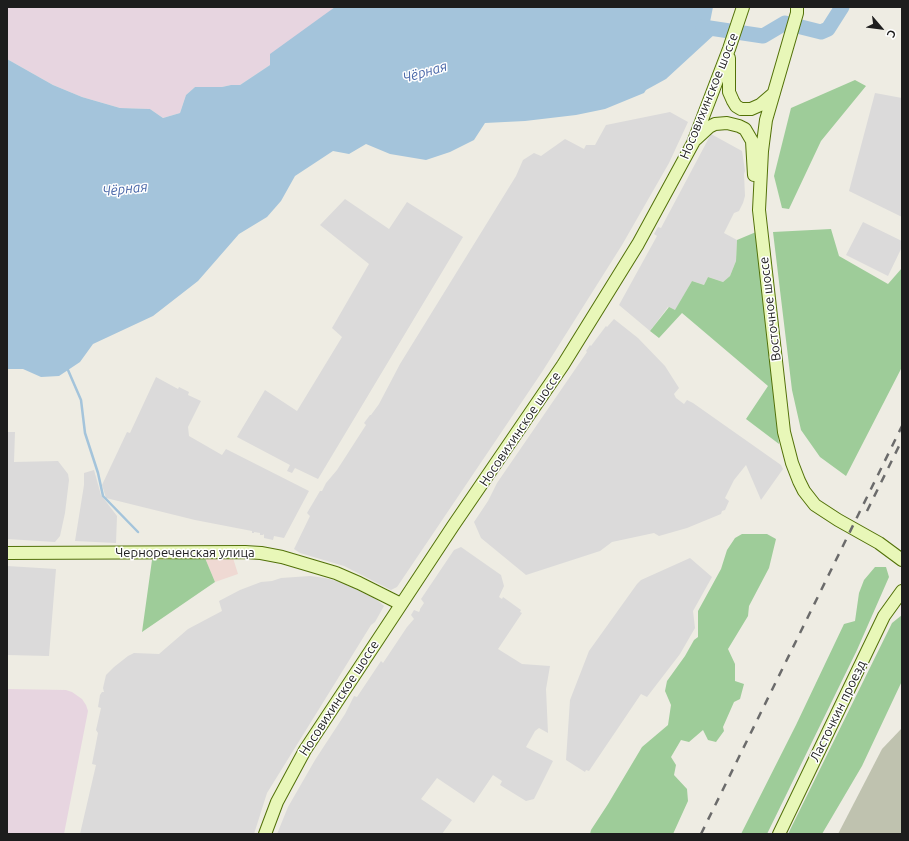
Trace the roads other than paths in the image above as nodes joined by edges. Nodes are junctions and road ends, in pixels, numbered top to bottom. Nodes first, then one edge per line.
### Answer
1 (749, 7) edge
2 (741, 10) edge
3 (796, 11) edge
4 (729, 49) junction
5 (774, 93) junction
6 (693, 142) junction
7 (759, 210) junction
8 (7, 553) edge
9 (902, 560) edge
10 (902, 591) edge
11 (401, 604) junction
12 (902, 604) edge
13 (884, 616) junction
14 (265, 834) edge
15 (779, 834) edge

1 - 2 main road
2 - 4 main road, Носовихинское шоссе
3 - 5 main road, Восточное шоссе
4 - 5 main road
4 - 6 main road, Носовихинское шоссе
5 - 7 main road, Восточное шоссе
6 - 7 main road
6 - 11 main road, Носовихинское шоссе
7 - 9 main road, Восточное шоссе
8 - 11 main road, Чернореченская улица
10 - 13 main road, Ласточкин проезд
11 - 14 main road, Носовихинское шоссе
12 - 13 main road
13 - 15 main road, Ласточкин проезд

